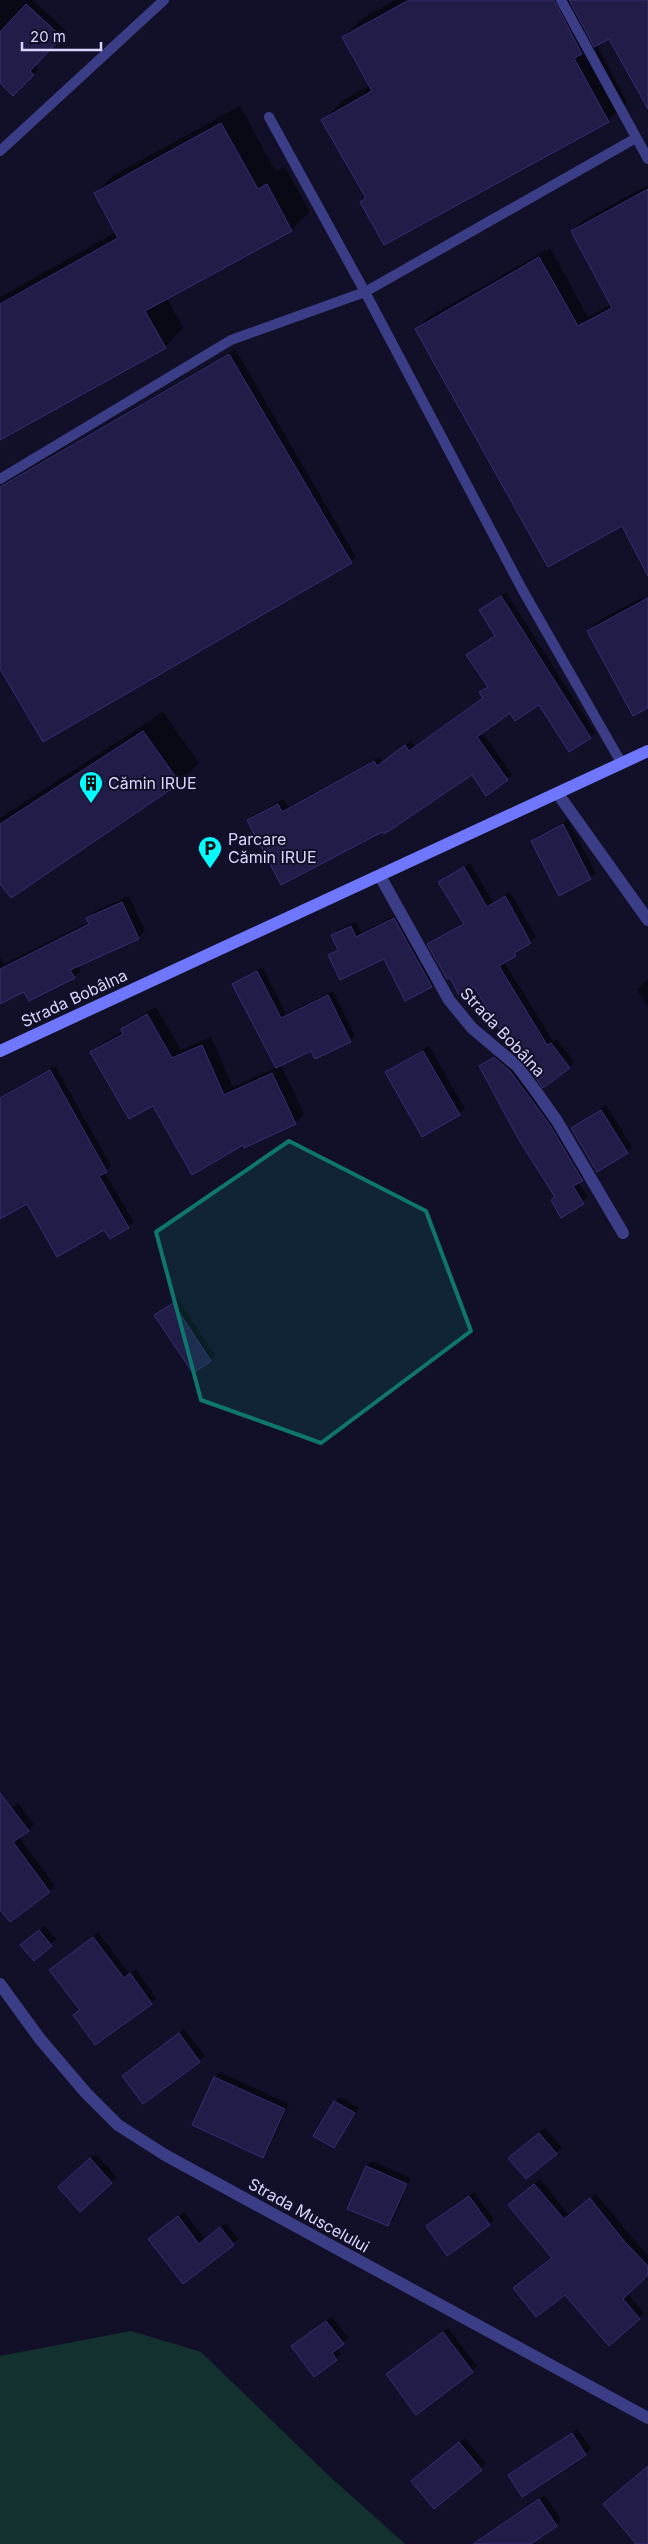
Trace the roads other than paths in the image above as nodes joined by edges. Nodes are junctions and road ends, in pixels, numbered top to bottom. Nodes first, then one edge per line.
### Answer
1 (164, 0) edge
2 (561, 0) edge
3 (269, 117) dead end
4 (636, 138) junction
5 (0, 151) edge
6 (648, 159) edge
7 (365, 292) junction
8 (0, 478) edge
9 (648, 751) edge
10 (622, 764) junction
11 (558, 794) junction
12 (380, 876) junction
13 (648, 920) edge
14 (0, 1051) edge
15 (623, 1233) dead end
16 (0, 1984) edge
17 (648, 2418) edge

1 - 5 lane
2 - 4 lane
3 - 7 lane
4 - 6 lane
4 - 7 lane
7 - 8 lane
7 - 10 lane
9 - 10 main road, Strada Bobâlna
10 - 11 main road, Strada Bobâlna
11 - 12 main road, Strada Bobâlna
11 - 13 street
12 - 14 main road, Strada Bobâlna
12 - 15 street, Strada Bobâlna
16 - 17 street, Strada Muscelului

